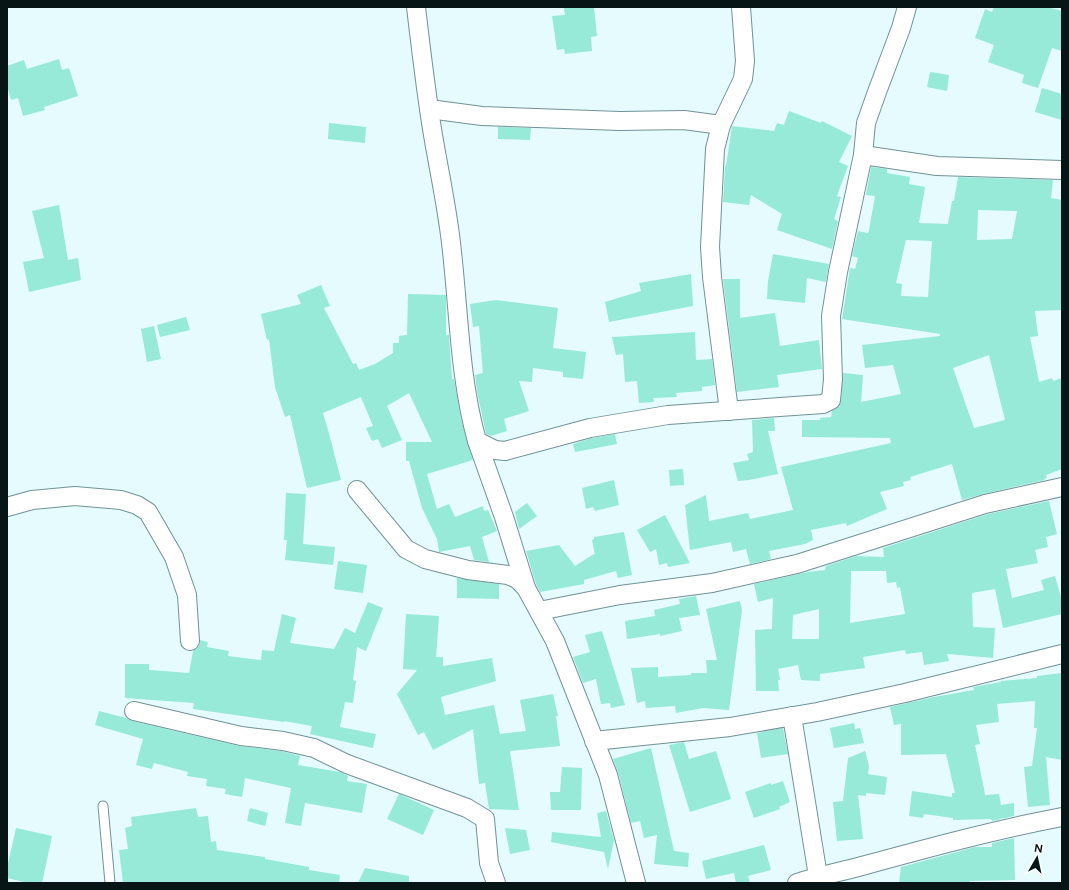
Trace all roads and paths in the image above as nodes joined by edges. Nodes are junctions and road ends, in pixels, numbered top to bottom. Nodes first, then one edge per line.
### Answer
1 (416, 7) edge
2 (741, 7) edge
3 (907, 7) edge
4 (429, 109) junction
5 (721, 125) junction
6 (863, 155) junction
7 (1062, 170) edge
8 (730, 411) junction
9 (478, 441) junction
10 (1062, 487) edge
11 (357, 490) dead end
12 (7, 507) edge
13 (526, 588) junction
14 (538, 611) junction
15 (190, 642) dead end
16 (1062, 654) edge
17 (134, 711) dead end
18 (792, 716) junction
19 (594, 741) junction
20 (103, 806) dead end
21 (1062, 817) edge
22 (818, 876) junction
23 (110, 883) edge
24 (496, 883) edge
25 (636, 883) edge
26 (797, 883) edge

1 - 4 street
2 - 5 street
3 - 6 street
4 - 5 street
4 - 9 street
5 - 8 street
6 - 7 street
6 - 8 street
8 - 9 street
9 - 13 street
10 - 14 street
11 - 13 street
12 - 15 street
13 - 14 street
14 - 19 street
16 - 18 street
17 - 24 street
18 - 19 street
18 - 22 street
19 - 25 street
20 - 23 lane
21 - 22 street
22 - 26 street

